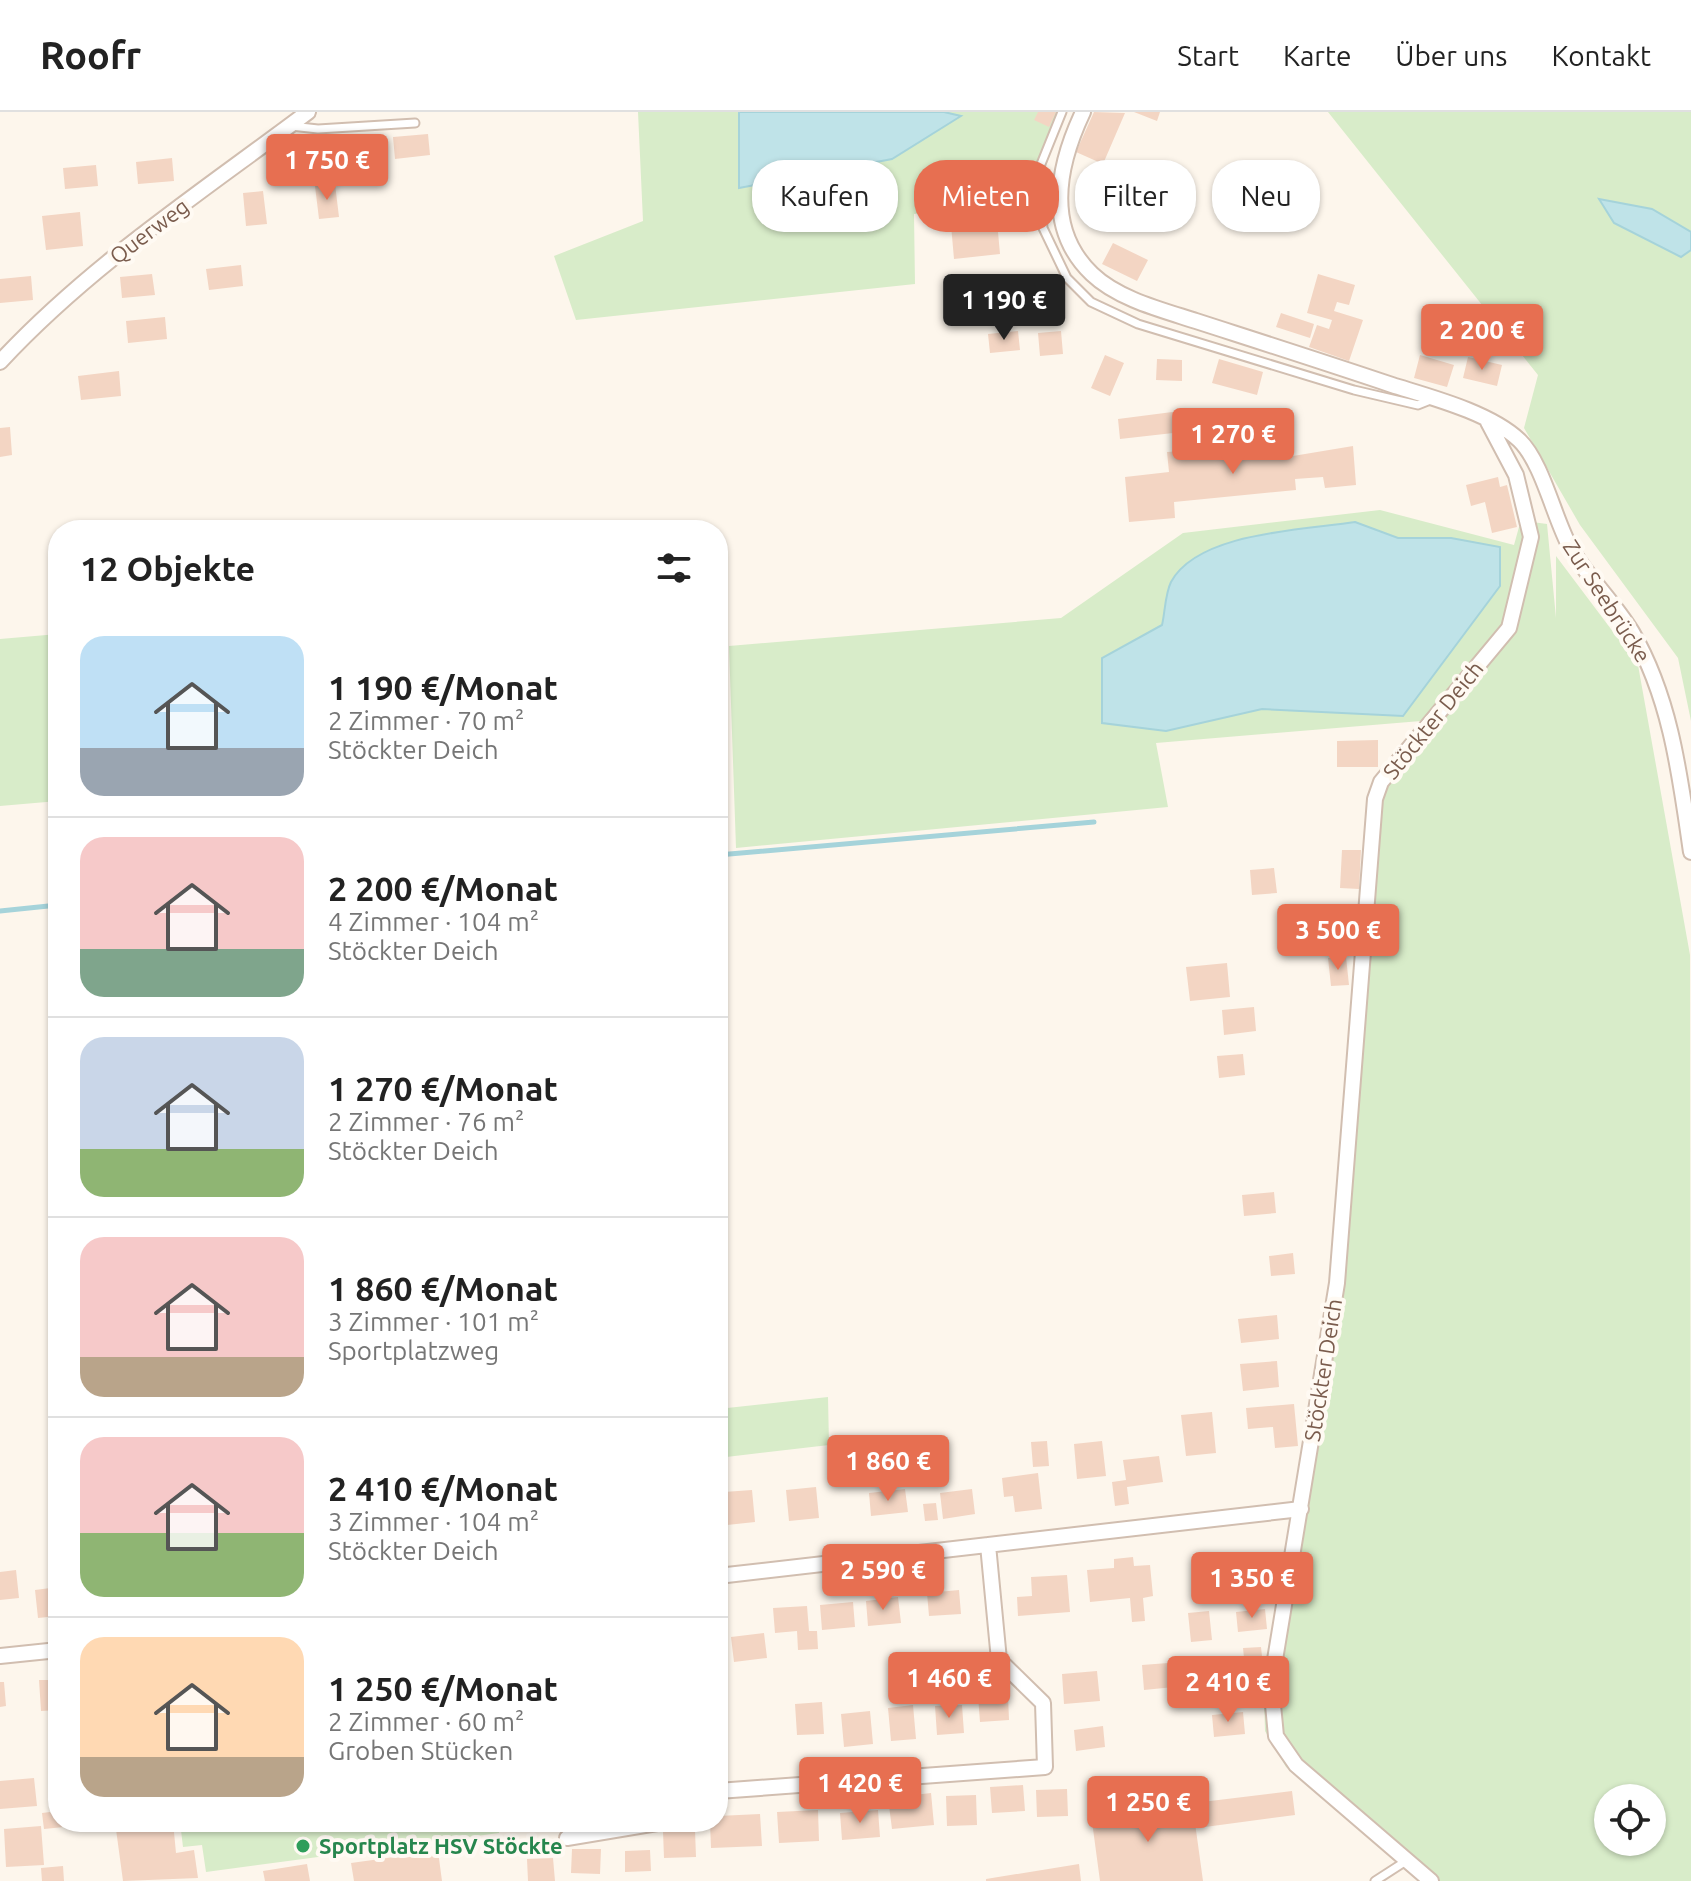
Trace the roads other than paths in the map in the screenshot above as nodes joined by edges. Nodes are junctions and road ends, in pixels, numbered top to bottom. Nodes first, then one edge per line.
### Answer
1 (308, 112) edge
2 (1062, 112) edge
3 (1083, 112) edge
4 (415, 123) dead end
5 (289, 126) junction
6 (0, 362) edge
7 (1436, 398) junction
8 (1488, 422) junction
9 (1691, 852) edge
10 (1301, 1509) junction
11 (988, 1545) junction
12 (728, 1575) edge
13 (1288, 1583) junction
14 (1205, 1596) dead end
15 (48, 1651) edge
16 (0, 1656) edge
17 (1271, 1684) junction
18 (1196, 1692) dead end
19 (728, 1790) edge
20 (603, 1832) edge
21 (567, 1838) dead end
22 (1406, 1861) junction
23 (1375, 1881) edge
24 (1431, 1881) edge

1 - 5 street, Querweg
2 - 7 lane
3 - 7 street
4 - 5 lane
5 - 6 street, Querweg
7 - 8 street
8 - 9 street, Zur Seebrücke
8 - 10 street, Stöckter Deich
10 - 11 street
10 - 13 street, Stöckter Deich
11 - 12 street
11 - 19 street
13 - 14 lane
13 - 17 street, Stöckter Deich
15 - 16 street
17 - 18 lane
17 - 22 street, Stöckter Deich
20 - 21 street
22 - 23 lane
22 - 24 street, Stöckter Deich

